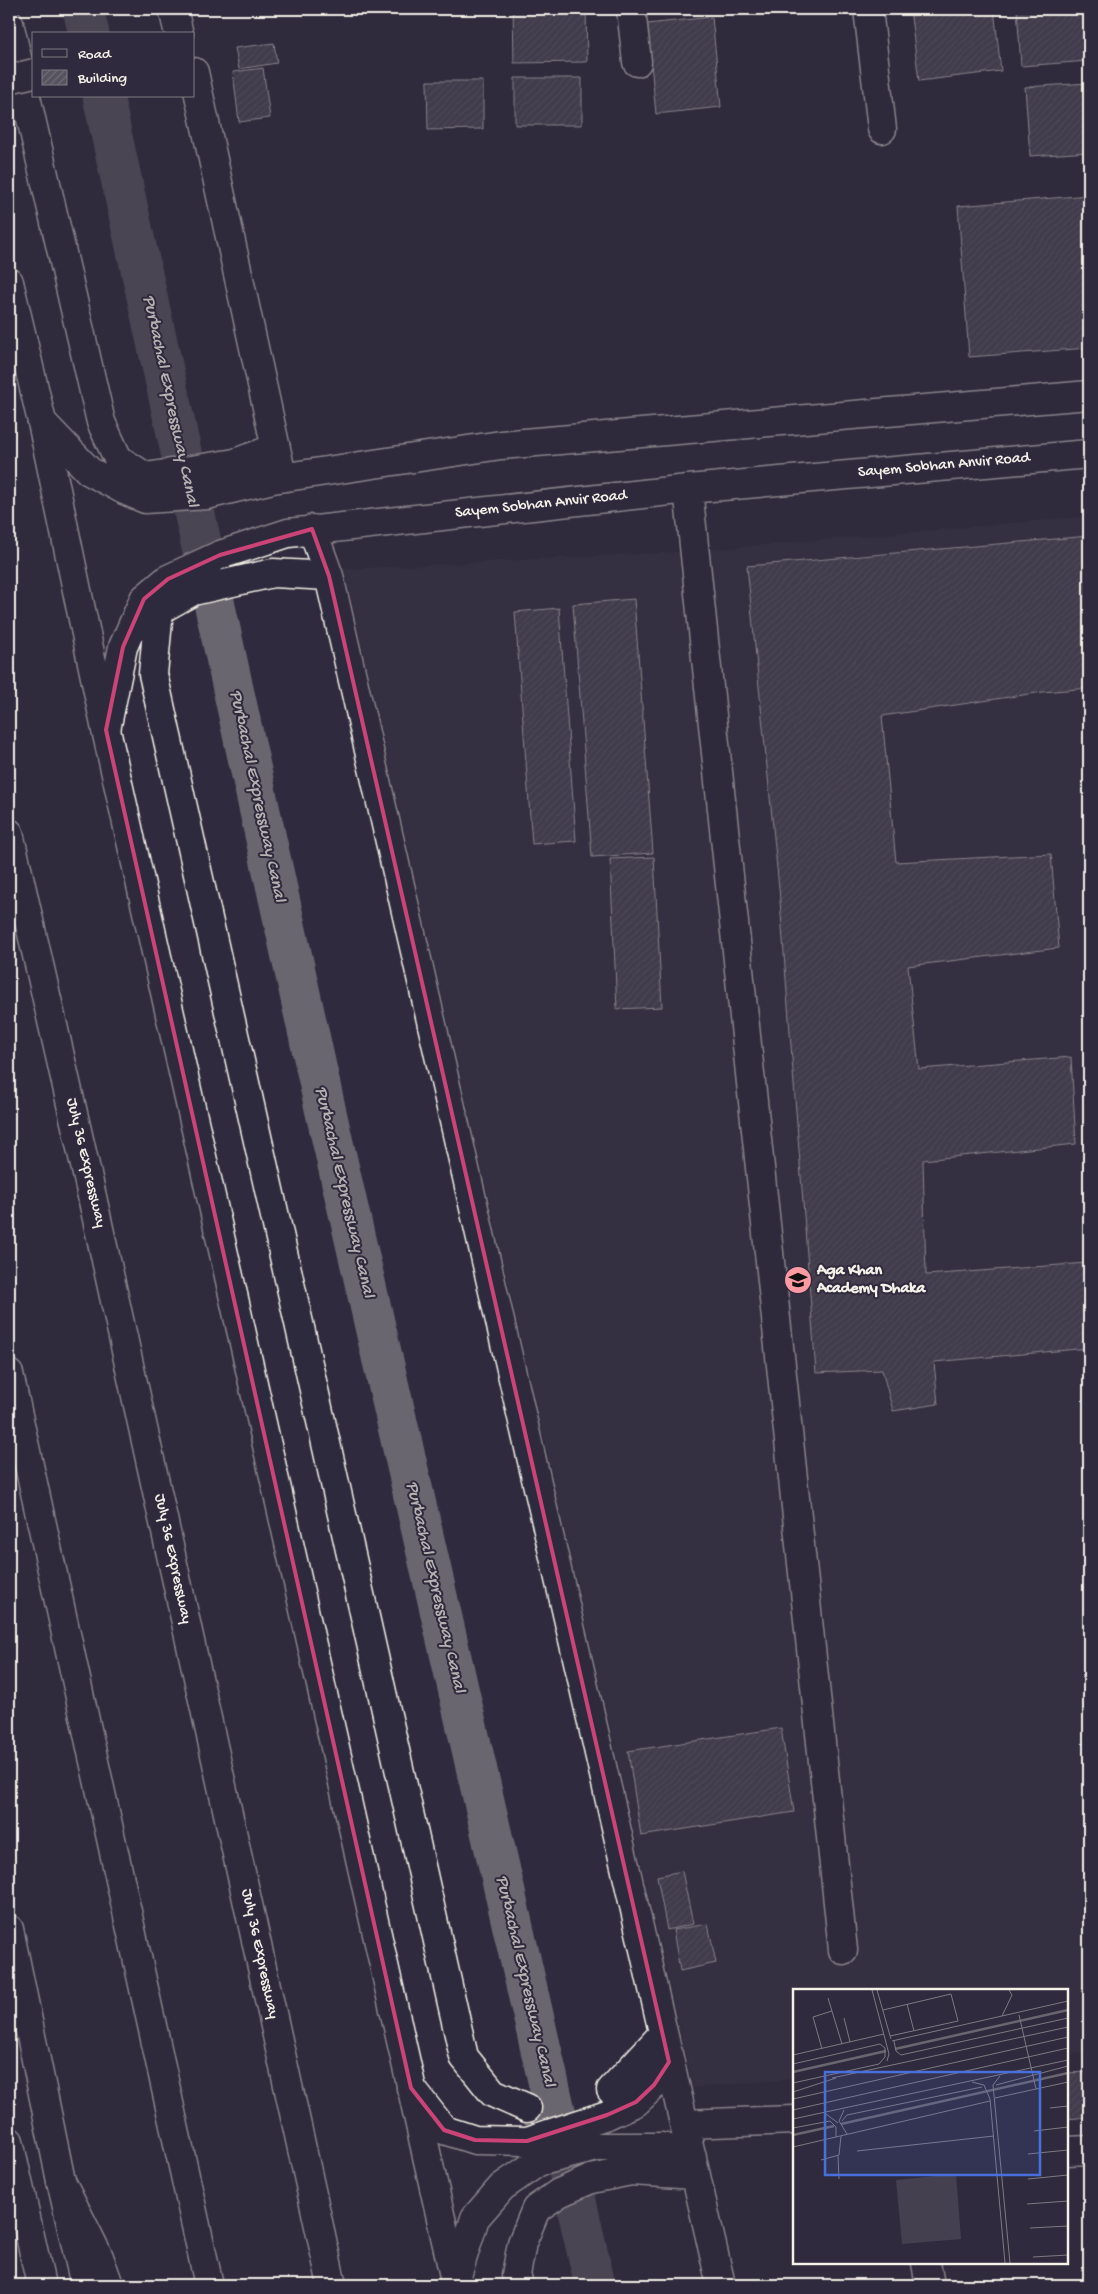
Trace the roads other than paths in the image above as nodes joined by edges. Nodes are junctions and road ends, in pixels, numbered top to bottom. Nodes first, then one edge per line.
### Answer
1 (173, 9) edge
2 (180, 9) edge
3 (631, 9) edge
4 (868, 9) edge
5 (9, 23) edge
6 (179, 32) edge
7 (185, 32) edge
8 (637, 62) dead end
9 (32, 73) edge
10 (195, 77) edge
11 (9, 78) edge
12 (195, 93) edge
13 (206, 128) junction
14 (882, 129) dead end
15 (9, 282) edge
16 (1089, 395) edge
17 (42, 422) junction
18 (276, 448) junction
19 (1089, 454) edge
20 (278, 478) junction
21 (145, 488) junction
22 (688, 489) junction
23 (300, 531) junction
24 (329, 576) junction
25 (106, 730) junction
26 (9, 833) edge
27 (9, 1374) edge
28 (9, 1929) edge
29 (843, 1950) dead end
30 (662, 2035) junction
31 (669, 2062) junction
32 (411, 2088) junction
33 (612, 2090) dead end
34 (527, 2108) dead end
35 (793, 2120) edge
36 (684, 2124) junction
37 (9, 2141) edge
38 (1089, 2150) edge
39 (1068, 2151) edge
40 (694, 2165) junction
41 (61, 2181) junction
42 (926, 2264) edge
43 (456, 2284) edge
44 (41, 2285) edge
45 (85, 2285) edge
46 (109, 2285) edge
47 (210, 2285) edge
48 (332, 2285) edge
49 (519, 2285) edge
50 (721, 2285) edge
51 (930, 2285) edge

1 - 6 main road
2 - 7 main road
3 - 8 main road
4 - 14 main road
5 - 21 main road
9 - 11 main road, bridge
10 - 13 main road
12 - 13 main road
13 - 18 main road
15 - 17 main road
16 - 20 main road
17 - 21 main road
17 - 25 main road
18 - 20 main road
18 - 21 main road
19 - 22 main road, Sayem Sobhan Anvir Road
20 - 21 main road
22 - 23 main road, Sayem Sobhan Anvir Road
22 - 29 main road
23 - 24 main road
23 - 25 main road, Sayem Sobhan Anvir Road
24 - 30 main road
24 - 34 main road
25 - 32 main road
26 - 48 main road, July 36 Expressway
27 - 47 main road
28 - 41 main road
30 - 31 main road
30 - 33 main road
31 - 32 main road
31 - 36 main road
32 - 43 main road
35 - 36 main road
36 - 40 main road
37 - 44 main road
38 - 39 main road
40 - 43 main road
40 - 49 main road
40 - 50 main road
41 - 45 main road
41 - 46 main road
42 - 51 main road

